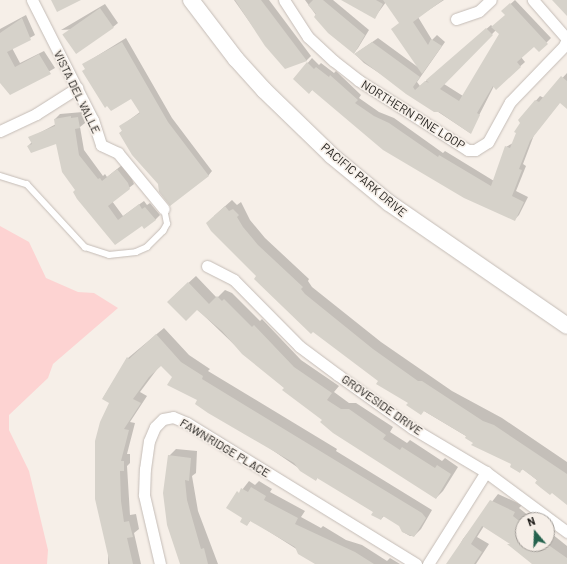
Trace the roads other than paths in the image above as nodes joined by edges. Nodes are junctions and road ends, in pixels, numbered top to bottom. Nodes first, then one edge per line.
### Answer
1 (32, 0) edge
2 (191, 0) edge
3 (284, 0) edge
4 (491, 0) edge
5 (533, 0) edge
6 (456, 19) dead end
7 (567, 39) edge
8 (77, 88) junction
9 (0, 131) edge
10 (0, 176) edge
11 (164, 209) joint
12 (207, 266) dead end
13 (567, 326) edge
14 (486, 472) junction
15 (567, 532) edge
16 (160, 564) edge
17 (416, 564) edge
18 (428, 564) edge

1 - 8 street, VISTA DEL VALLE
2 - 13 main road, PACIFIC PARK DRIVE
3 - 7 street, NORTHERN PINE LOOP
4 - 6 street
5 - 7 street, NORTHERN PINE LOOP
8 - 9 street
8 - 11 street, VISTA DEL VALLE
10 - 11 lane
12 - 14 street, GROVESIDE DRIVE
14 - 15 street, GROVESIDE DRIVE
14 - 18 street
16 - 17 street, FAWNRIDGE PLACE

